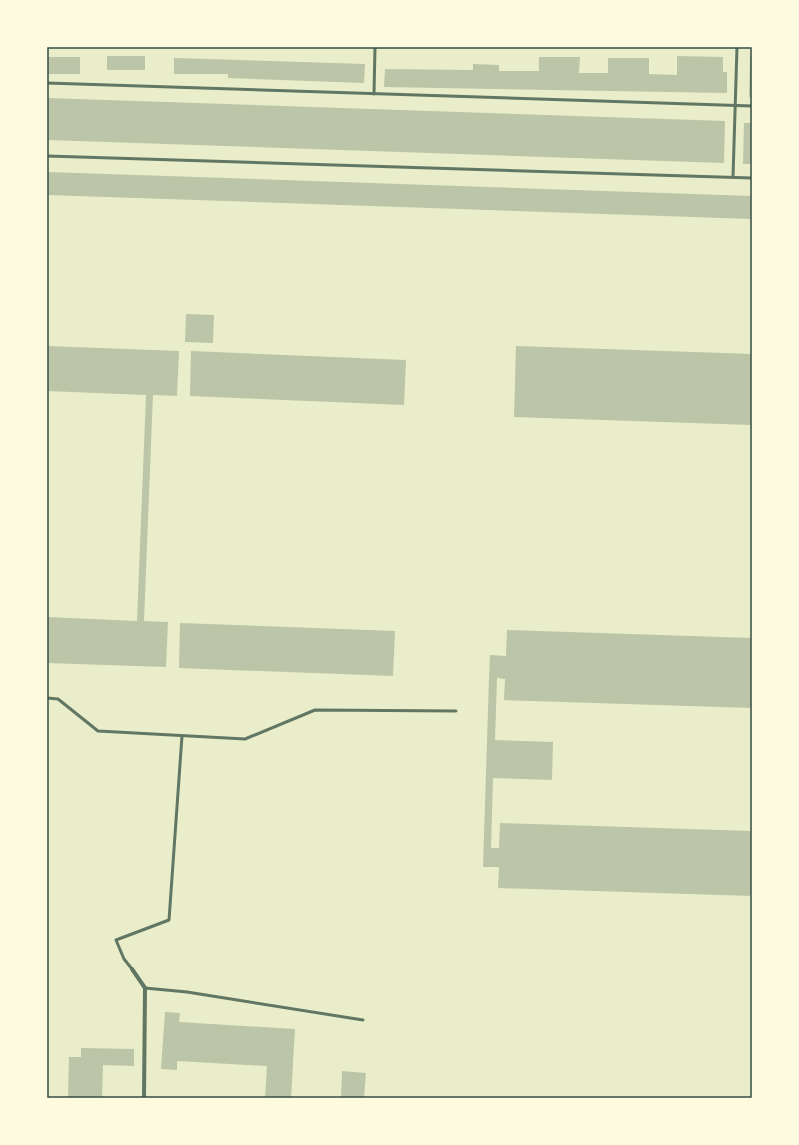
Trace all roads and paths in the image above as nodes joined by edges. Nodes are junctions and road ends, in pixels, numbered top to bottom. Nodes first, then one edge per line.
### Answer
1 (375, 47) edge
2 (737, 47) edge
3 (47, 83) edge
4 (374, 94) junction
5 (736, 105) junction
6 (752, 106) edge
7 (47, 156) edge
8 (733, 177) junction
9 (752, 178) edge
10 (47, 698) edge
11 (456, 711) dead end
12 (182, 736) junction
13 (132, 969) joint
14 (146, 988) junction
15 (363, 1020) dead end
16 (144, 1098) edge

1 - 4 lane
2 - 5 lane
3 - 4 lane
4 - 5 lane
5 - 6 lane
5 - 8 lane
7 - 8 lane
8 - 9 lane
10 - 12 lane
11 - 12 lane
12 - 13 lane
13 - 14 street
14 - 15 lane
14 - 16 street

